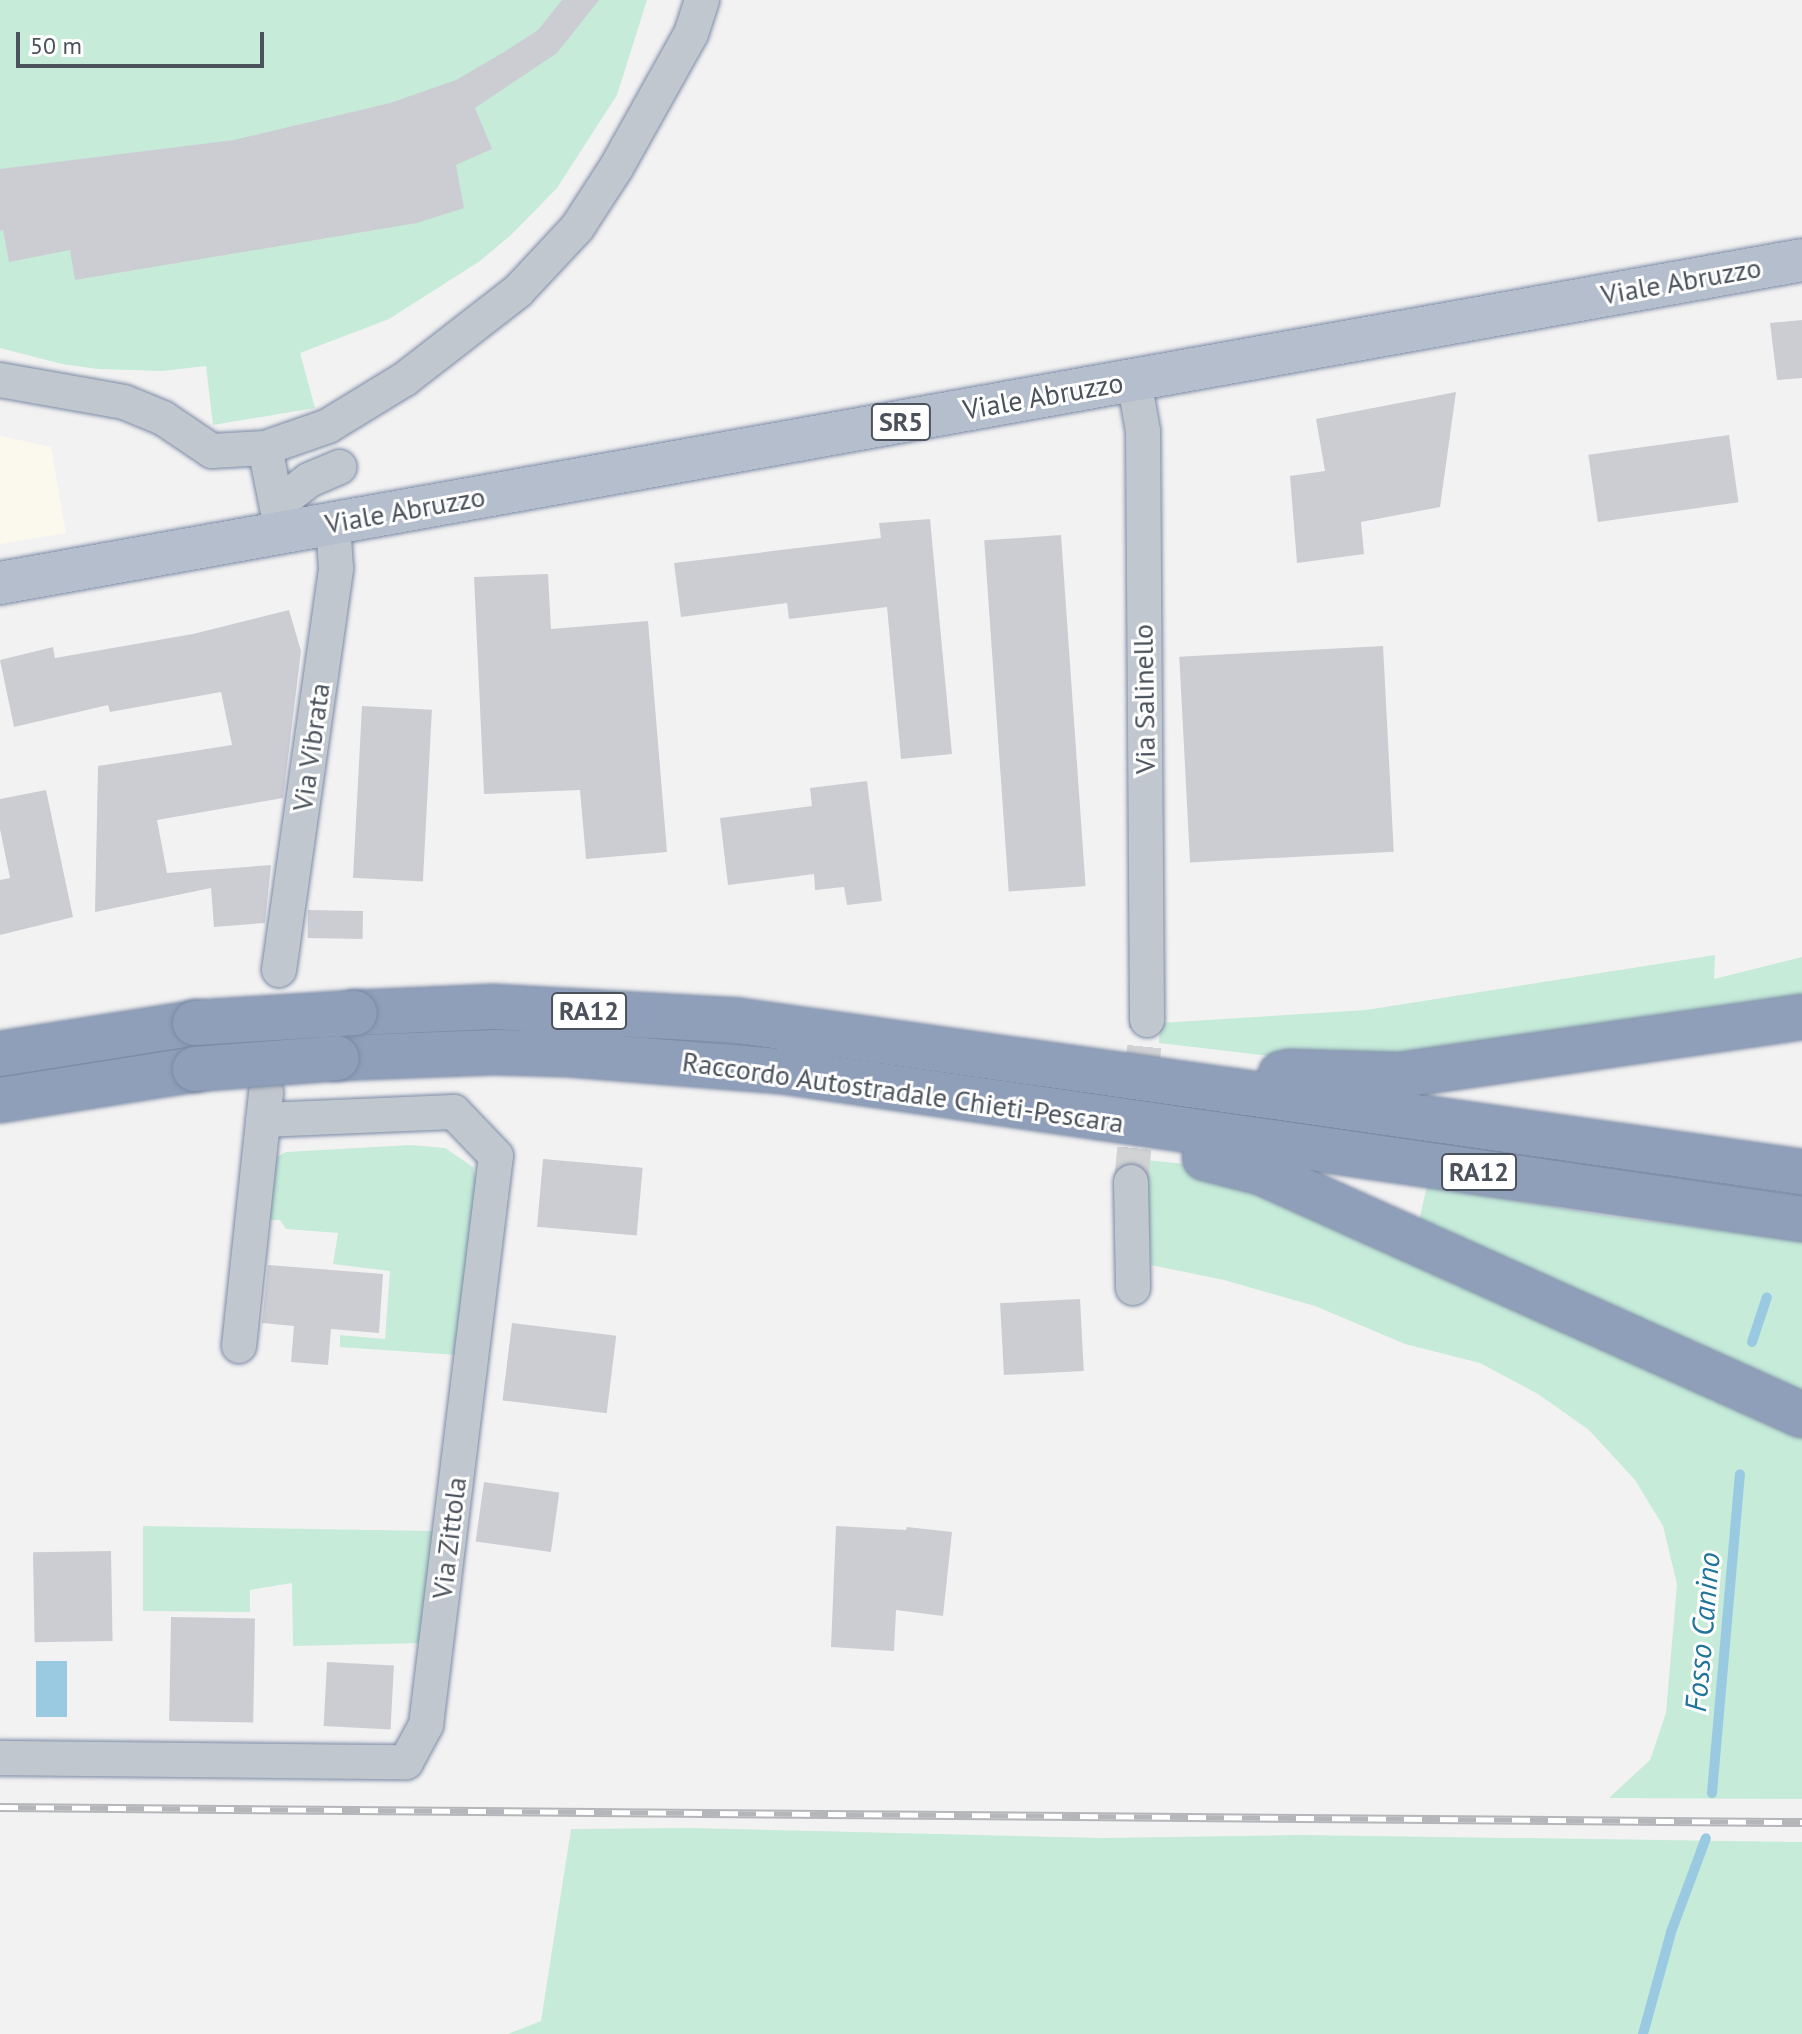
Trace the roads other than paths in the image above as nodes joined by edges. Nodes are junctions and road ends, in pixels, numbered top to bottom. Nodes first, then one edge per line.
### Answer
1 (702, 0) edge
2 (1802, 260) edge
3 (0, 380) edge
4 (1134, 380) junction
5 (265, 448) junction
6 (339, 467) dead end
7 (279, 518) junction
8 (333, 523) junction
9 (0, 583) edge
10 (279, 970) dead end
11 (1802, 1017) edge
12 (1147, 1020) tunnel mouth
13 (0, 1054) edge
14 (1235, 1091) junction
15 (0, 1100) edge
16 (1156, 1126) junction
17 (1802, 1172) edge
18 (1131, 1182) tunnel mouth
19 (1802, 1219) edge
20 (1133, 1288) dead end
21 (239, 1346) dead end
22 (1802, 1415) edge
23 (0, 1758) edge

1 - 5 street
2 - 4 main road, Viale Abruzzo / SR5
3 - 5 street
4 - 8 main road, Viale Abruzzo / SR5
4 - 12 street, Via Salinello
5 - 7 street
6 - 7 street
7 - 8 main road, Viale Abruzzo / SR5
7 - 9 main road, Viale Abruzzo / SR5
8 - 10 street, Via Vibrata
11 - 14 highway
13 - 14 highway, Raccordo Autostradale Chieti-Pescara / RA12, bridge
14 - 17 highway, Raccordo Autostradale Chieti-Pescara / RA12
15 - 16 highway, Raccordo Autostradale Chieti-Pescara / RA12, bridge
16 - 19 highway, Raccordo Autostradale Chieti-Pescara / RA12
16 - 22 highway
18 - 20 street
21 - 23 street, Via Zittola

